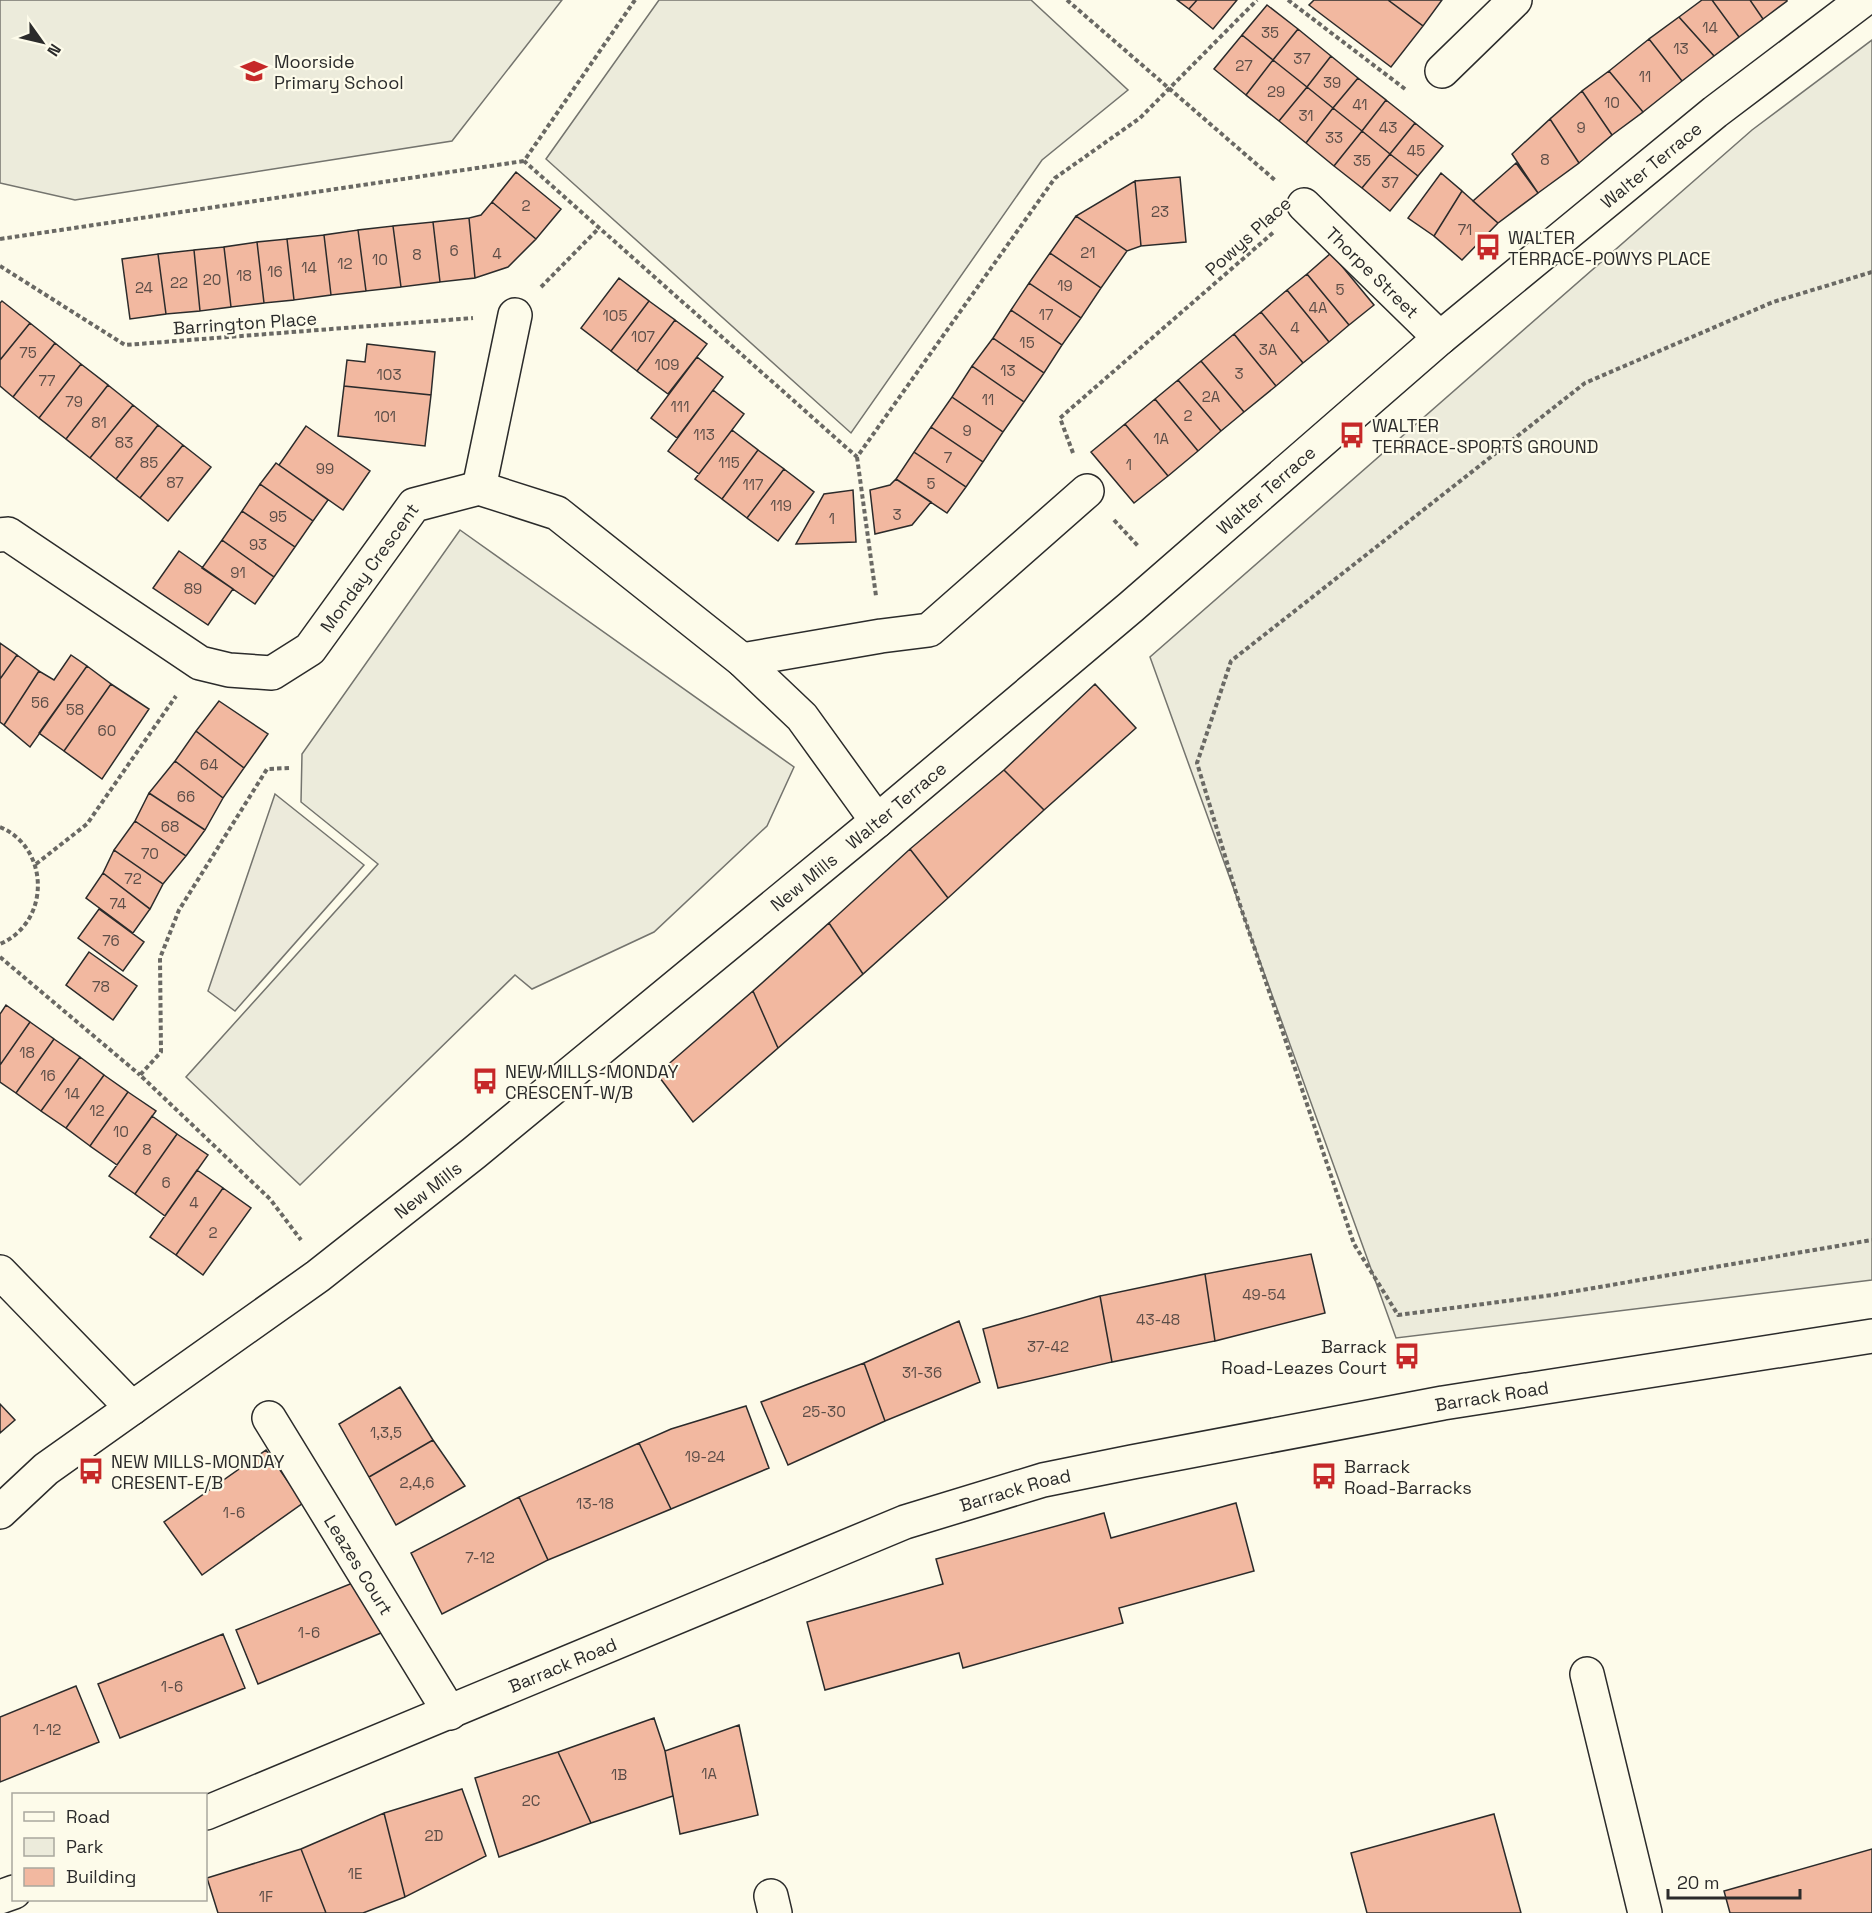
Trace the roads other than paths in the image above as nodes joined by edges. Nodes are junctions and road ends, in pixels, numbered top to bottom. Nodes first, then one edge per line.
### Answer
1 (1515, 0) edge
2 (1863, 0) edge
3 (1442, 71) road end
4 (1305, 206) road end
5 (514, 315) road end
6 (1440, 338) junction
7 (479, 488) junction
8 (1087, 491) road end
9 (0, 535) edge
10 (742, 660) junction
11 (877, 821) junction
12 (840, 851) joint
13 (0, 1272) edge
14 (1872, 1336) edge
15 (132, 1408) junction
16 (269, 1418) dead end
17 (0, 1512) edge
18 (1587, 1674) dead end
19 (450, 1713) junction
20 (207, 1813) edge
21 (1645, 1913) edge

1 - 3 street
2 - 6 street, Walter Terrace
4 - 6 street, Thorpe Street
5 - 7 street
6 - 11 street, Walter Terrace
7 - 9 street, Monday Crescent
7 - 10 street
8 - 10 street
10 - 11 street
11 - 12 street, Walter Terrace
12 - 15 street, New Mills
13 - 15 street
14 - 19 street, Barrack Road
15 - 17 street, New Mills
16 - 19 street, Leazes Court
18 - 21 street
19 - 20 street, Barrack Road

